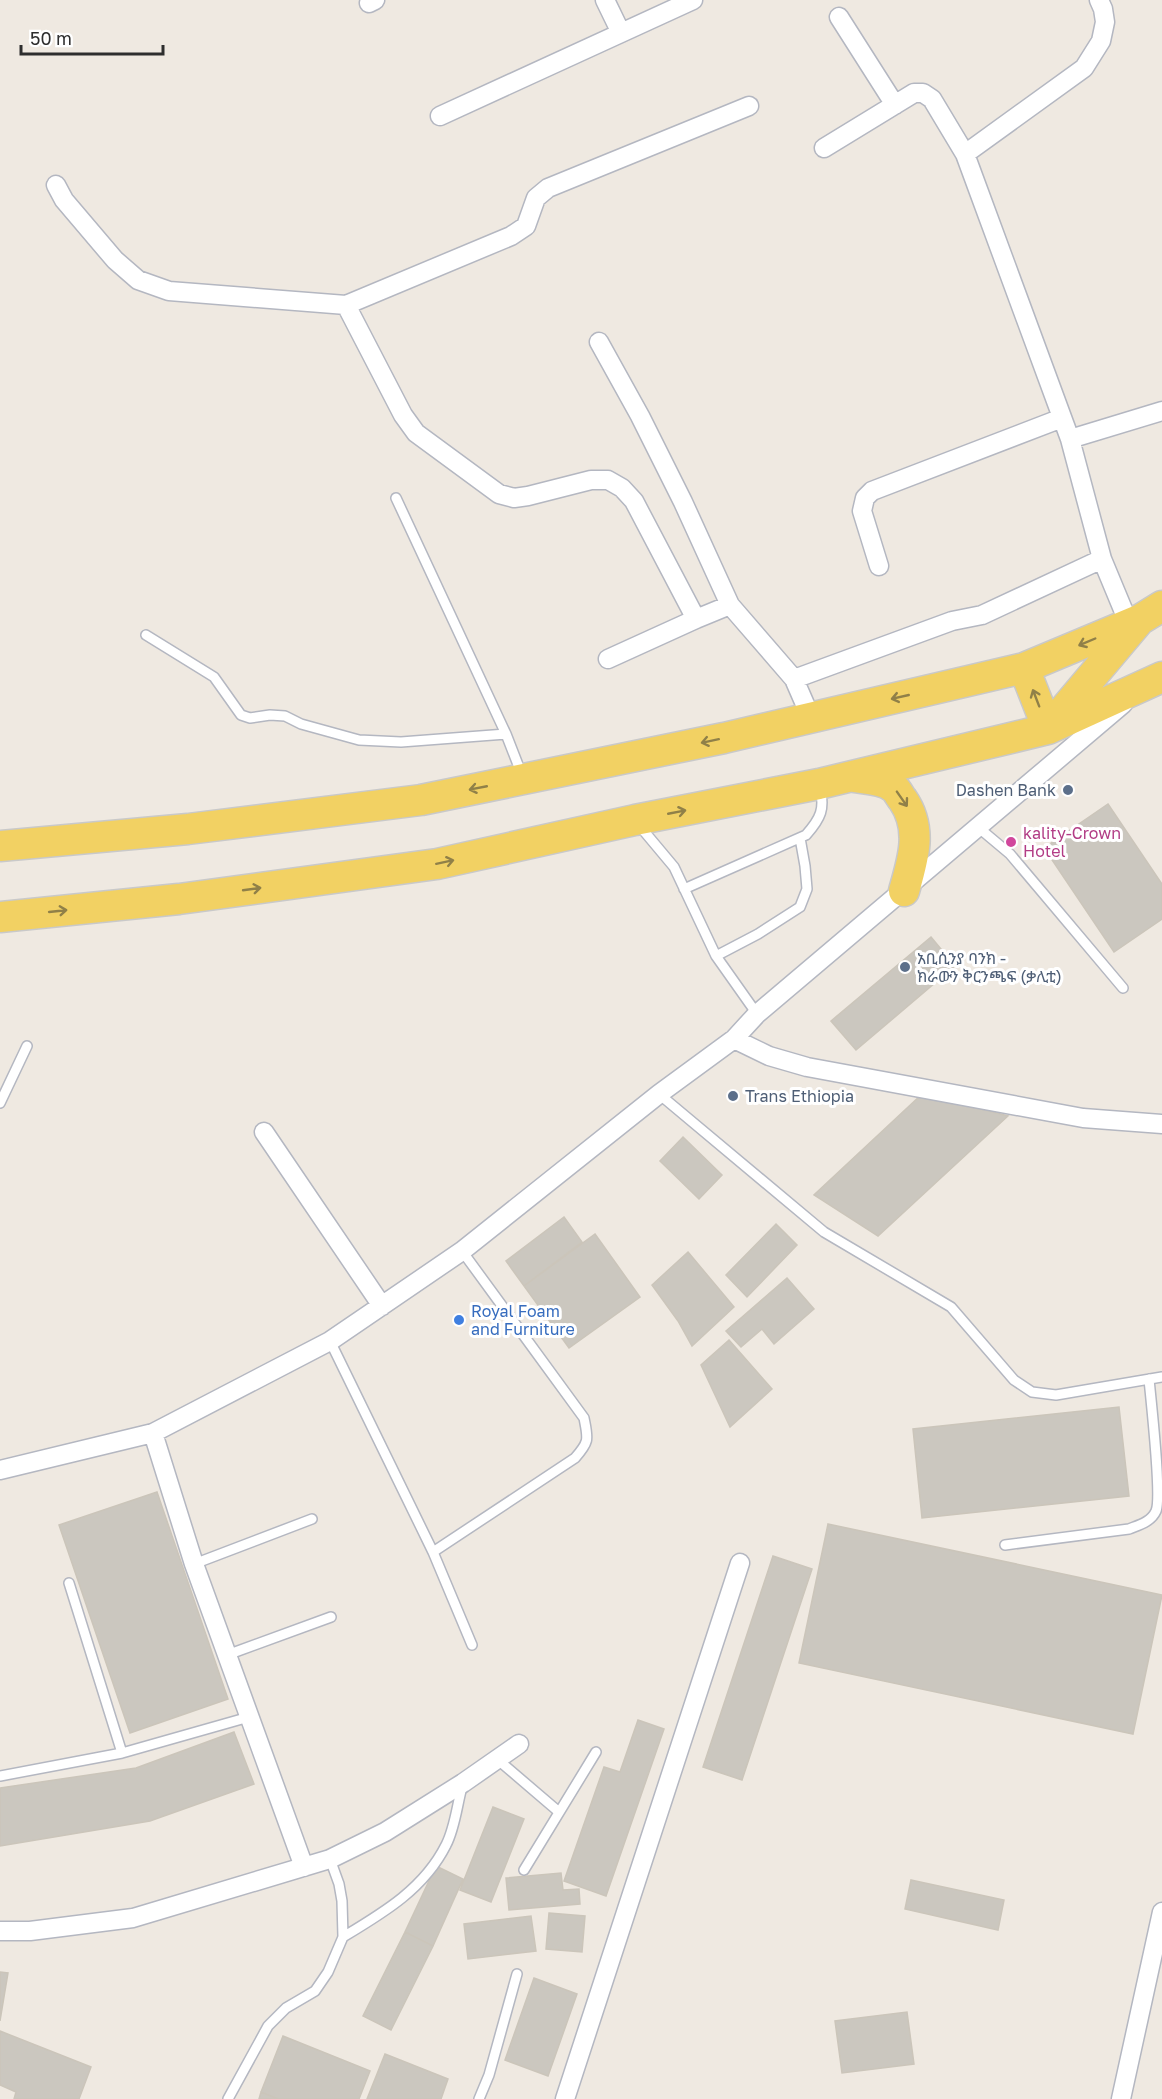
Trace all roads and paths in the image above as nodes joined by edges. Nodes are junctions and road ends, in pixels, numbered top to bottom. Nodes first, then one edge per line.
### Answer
1 (605, 0) edge
2 (693, 0) edge
3 (1099, 0) edge
4 (839, 17) dead end
5 (621, 33) junction
6 (895, 105) junction
7 (749, 106) dead end
8 (440, 116) dead end
9 (824, 148) dead end
10 (965, 154) junction
11 (56, 185) dead end
12 (346, 305) junction
13 (599, 342) dead end
14 (1162, 411) edge
15 (1062, 418) junction
16 (1070, 439) junction
17 (396, 498) dead end
18 (1102, 559) junction
19 (879, 566) dead end
20 (730, 604) junction
21 (1148, 618) edge
22 (696, 619) junction
23 (146, 635) dead end
24 (608, 658) dead end
25 (1024, 668) junction
26 (794, 679) junction
27 (1153, 682) edge
28 (811, 718) junction
29 (1048, 729) junction
30 (506, 734) junction
31 (851, 776) junction
32 (524, 779) junction
33 (819, 784) junction
34 (635, 820) junction
35 (979, 828) junction
36 (800, 838) junction
37 (0, 846) edge
38 (684, 889) junction
39 (904, 891) junction
40 (0, 917) edge
41 (716, 956) junction
42 (1123, 988) dead end
43 (757, 1014) junction
44 (734, 1039) junction
45 (27, 1046) dead end
46 (659, 1094) junction
47 (0, 1103) edge
48 (1162, 1124) edge
49 (264, 1132) dead end
50 (462, 1251) junction
51 (382, 1306) junction
52 (330, 1341) junction
53 (1162, 1377) edge
54 (1149, 1379) junction
55 (153, 1433) junction
56 (0, 1470) edge
57 (312, 1519) dead end
58 (1005, 1545) dead end
59 (433, 1552) junction
60 (740, 1563) dead end
61 (194, 1564) junction
62 (69, 1583) dead end
63 (331, 1617) dead end
64 (472, 1645) dead end
65 (227, 1655) junction
66 (249, 1717) junction
67 (519, 1744) dead end
68 (596, 1752) dead end
69 (122, 1753) junction
70 (497, 1759) junction
71 (0, 1776) edge
72 (463, 1783) junction
73 (559, 1812) junction
74 (330, 1859) junction
75 (304, 1867) junction
76 (524, 1870) dead end
77 (1162, 1912) edge
78 (0, 1932) edge
79 (343, 1937) junction
80 (1159, 1948) edge
81 (517, 1974) dead end
82 (228, 2099) edge
83 (479, 2099) edge
84 (565, 2099) edge
85 (1122, 2099) edge

1 - 5 street
2 - 5 street
3 - 10 street
4 - 6 street
5 - 8 street
6 - 9 street
6 - 10 street
7 - 12 street
10 - 15 street
11 - 12 street
12 - 22 street
13 - 20 street
14 - 16 street
15 - 16 street
15 - 19 street
16 - 18 street
17 - 30 lane
18 - 21 street
18 - 26 street
20 - 22 street
20 - 26 street
21 -> 25 main road
21 - 29 main road
22 - 24 street
23 - 30 lane
25 -> 28 main road
29 -> 25 main road
26 - 28 street
27 - 29 main road
27 - 35 street
28 -> 32 main road
29 - 31 main road
30 - 32 lane
31 - 33 main road
31 -> 39 main road
32 -> 37 main road
34 -> 33 main road
33 - 36 lane
34 - 38 lane
40 -> 34 main road
35 - 39 street
35 - 42 lane
36 - 38 lane
36 - 41 lane
38 - 41 lane
39 - 43 street
41 - 43 lane
43 - 44 street
44 - 46 street
44 - 48 street
45 - 47 lane
46 - 50 street
46 - 54 lane
49 - 51 street
50 - 51 street
50 - 59 lane
51 - 52 street
52 - 55 street
52 - 59 lane
53 - 54 lane
54 - 58 lane
55 - 56 street
55 - 61 street
57 - 61 lane
59 - 64 lane
60 - 84 street
61 - 65 street
62 - 69 lane
63 - 65 lane
65 - 66 street
66 - 69 lane
66 - 75 street
67 - 70 street
68 - 73 lane
69 - 71 lane
70 - 72 street
70 - 73 lane
72 - 74 street
72 - 79 lane
73 - 76 lane
74 - 75 street
74 - 79 lane
75 - 78 street
77 - 80 street
79 - 82 lane
80 - 85 street
81 - 83 lane

